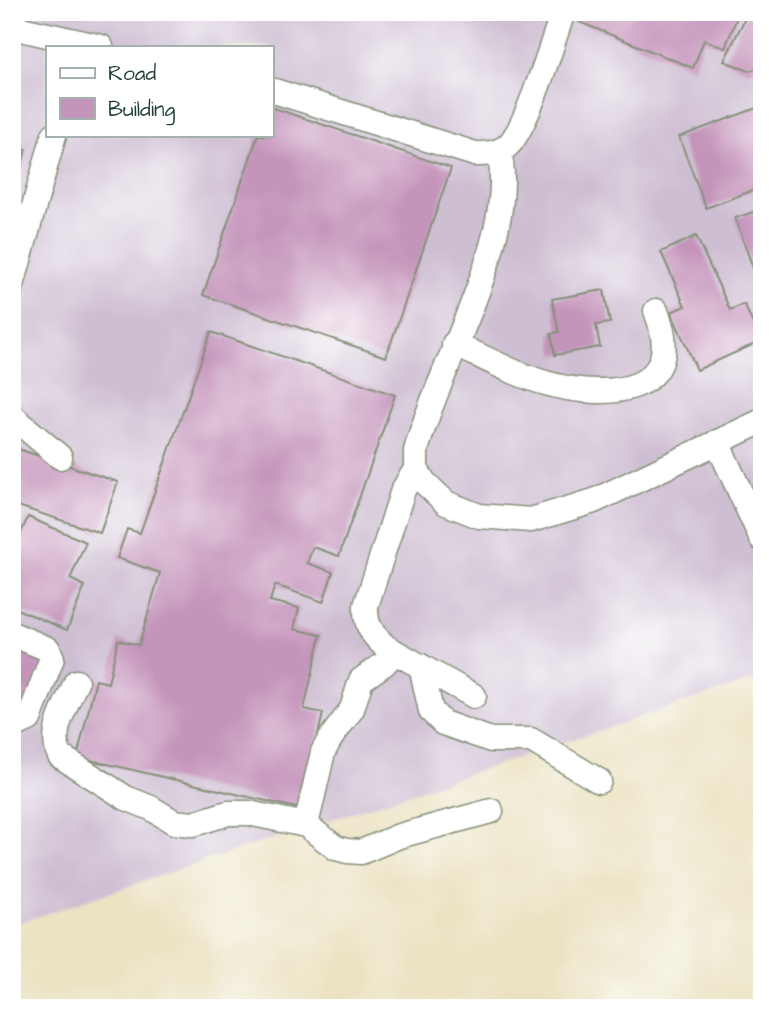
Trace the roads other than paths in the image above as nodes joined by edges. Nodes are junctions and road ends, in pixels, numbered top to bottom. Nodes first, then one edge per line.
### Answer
1 (563, 12) edge
2 (12, 27) edge
3 (86, 46) edge
4 (273, 91) edge
5 (54, 136) edge
6 (499, 151) junction
7 (12, 285) edge
8 (656, 311) dead end
9 (454, 344) junction
10 (12, 416) edge
11 (762, 421) edge
12 (718, 442) junction
13 (60, 457) dead end
14 (416, 469) junction
15 (762, 539) edge
16 (12, 634) edge
17 (395, 652) junction
18 (421, 666) junction
19 (76, 682) dead end
20 (474, 696) dead end
21 (12, 721) edge
22 (599, 781) dead end
23 (491, 811) dead end
24 (306, 825) junction

1 - 6 street
2 - 3 street
4 - 6 street
5 - 7 street
6 - 9 street
8 - 9 street
9 - 14 street
10 - 13 street
11 - 12 street
12 - 14 street
12 - 15 street
14 - 17 street
16 - 21 street
17 - 18 street
17 - 24 street
18 - 20 street
18 - 22 street
19 - 24 street
23 - 24 street

